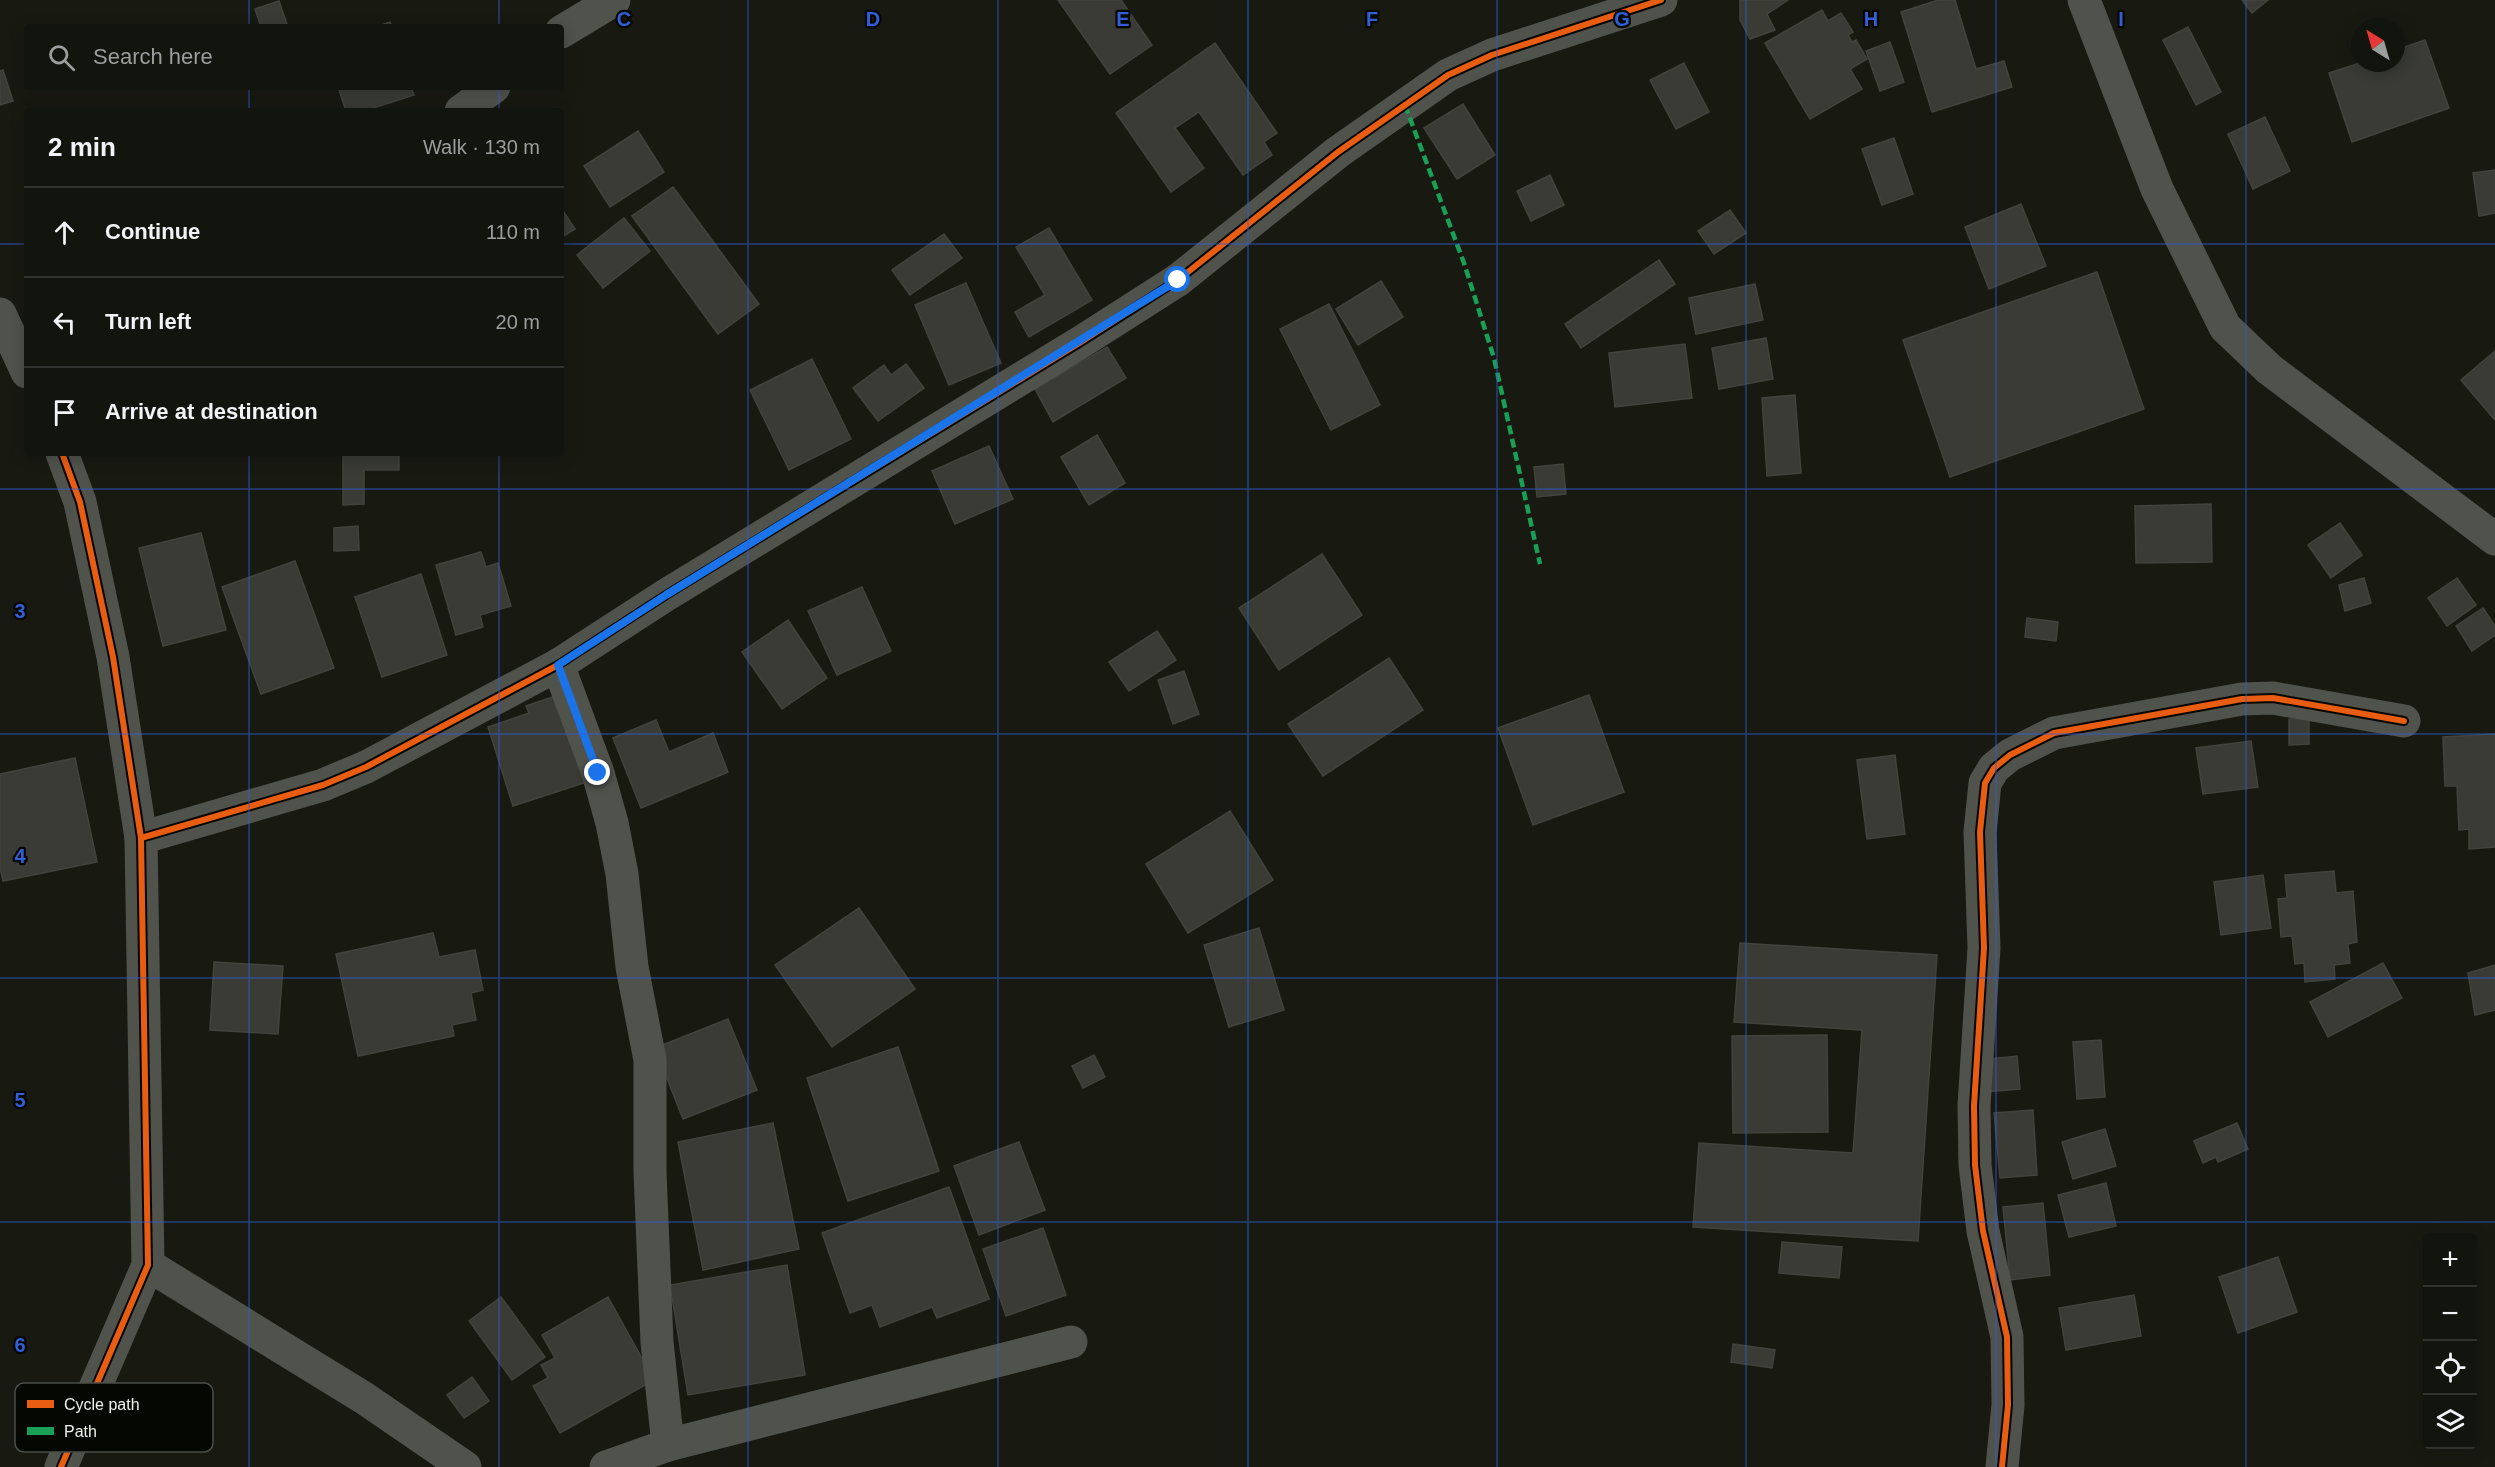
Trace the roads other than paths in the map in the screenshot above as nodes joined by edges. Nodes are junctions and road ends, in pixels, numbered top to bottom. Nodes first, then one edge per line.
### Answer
1 (614, 0) edge
2 (1661, 0) edge
3 (2084, 0) edge
4 (565, 19) edge
5 (490, 90) edge
6 (465, 108) edge
7 (0, 314) edge
8 (24, 366) edge
9 (63, 456) edge
10 (2495, 539) edge
11 (558, 665) junction
12 (2404, 720) dead end
13 (141, 838) junction
14 (148, 1265) junction
15 (1071, 1342) dead end
16 (97, 1383) edge
17 (668, 1445) junction
18 (67, 1452) edge
19 (61, 1467) edge
20 (465, 1467) edge
21 (606, 1467) edge
22 (2002, 1467) edge

1 - 4 street
2 - 11 street
3 - 10 street
5 - 6 street
7 - 8 street
9 - 13 street
11 - 13 street
11 - 17 street
12 - 22 street
13 - 14 street
14 - 16 street
14 - 20 street
15 - 17 street
17 - 21 street
18 - 19 street

